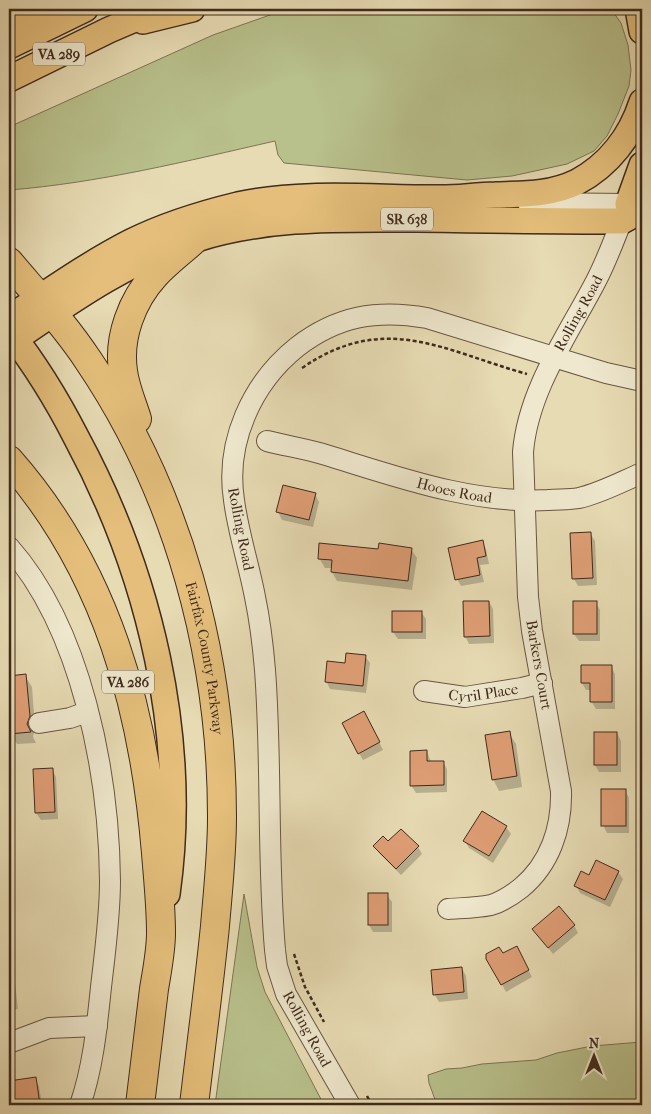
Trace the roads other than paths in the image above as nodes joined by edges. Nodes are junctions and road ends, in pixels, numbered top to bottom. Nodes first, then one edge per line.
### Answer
1 (37, 9) edge
2 (85, 9) edge
3 (158, 9) edge
4 (192, 9) edge
5 (9, 23) edge
6 (109, 30) junction
7 (9, 46) edge
8 (9, 79) edge
9 (642, 102) edge
10 (642, 165) edge
11 (438, 198) junction
12 (631, 211) edge
13 (195, 239) junction
14 (9, 262) edge
15 (46, 305) junction
16 (11, 329) edge
17 (555, 357) junction
18 (642, 381) edge
19 (267, 441) dead end
20 (9, 460) edge
21 (642, 473) edge
22 (158, 487) junction
23 (525, 501) junction
24 (9, 547) edge
25 (542, 683) junction
26 (424, 691) dead end
27 (87, 712) junction
28 (39, 723) dead end
29 (448, 910) dead end
30 (161, 934) junction
31 (97, 1026) junction
32 (9, 1043) edge
33 (80, 1105) edge
34 (140, 1105) edge
35 (194, 1105) edge
36 (350, 1105) edge

1 - 5 highway
2 - 7 main road, VA 289
3 - 6 main road, VA 289
4 - 6 main road
6 - 8 main road, VA 289
9 - 11 main road
10 - 12 main road
11 - 12 street, SR 638
11 - 15 main road, SR 638
12 - 13 main road, SR 638
12 - 17 street, Rolling Road
13 - 15 main road, SR 638
13 - 22 highway
14 - 15 highway, Fairfax County Parkway
15 - 16 main road, SR 638
15 - 22 highway, Fairfax County Parkway
16 - 30 main road
17 - 18 street
17 - 23 street, Barkers Court
17 - 36 street, Rolling Road
19 - 23 street, Hooes Road
20 - 30 highway, VA 286
21 - 23 street, Hooes Road
22 - 35 highway, Fairfax County Parkway
23 - 25 street, Barkers Court
24 - 27 street
25 - 26 street, Cyril Place
25 - 29 street, Barkers Court
27 - 28 street
27 - 31 street
30 - 34 highway, VA 286
31 - 32 street
31 - 33 street

